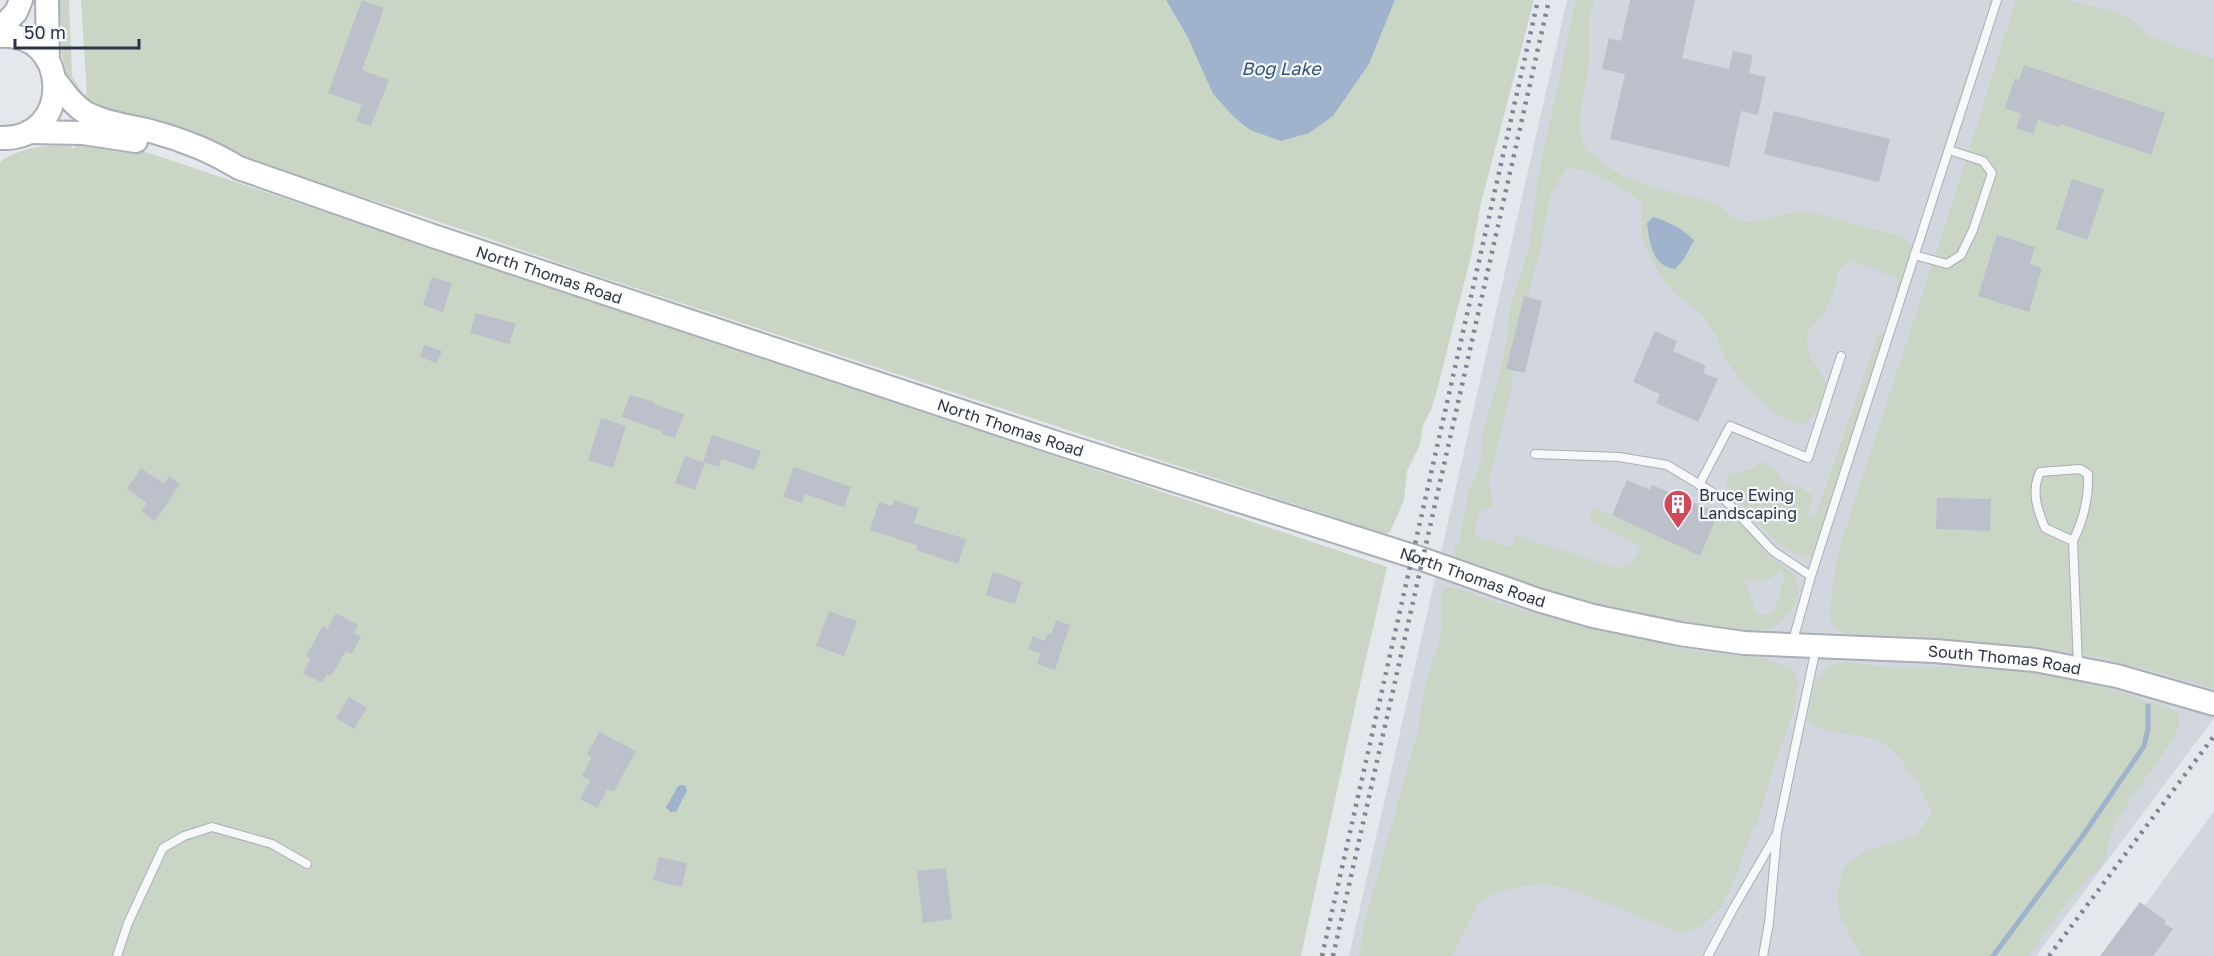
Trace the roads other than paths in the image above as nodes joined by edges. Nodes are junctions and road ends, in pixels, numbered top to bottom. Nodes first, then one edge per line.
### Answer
1 (21, 0) edge
2 (47, 0) edge
3 (1997, 0) edge
4 (0, 29) edge
5 (0, 36) edge
6 (52, 70) junction
7 (10, 138) edge
8 (1949, 150) junction
9 (239, 168) junction
10 (1914, 255) junction
11 (1841, 356) dead end
12 (1535, 454) dead end
13 (1699, 485) junction
14 (2073, 541) junction
15 (1811, 576) junction
16 (1792, 645) junction
17 (1816, 646) junction
18 (2078, 667) junction
19 (2214, 704) edge
20 (1777, 833) junction
21 (307, 864) dead end
22 (117, 956) edge
23 (1708, 956) edge
24 (1763, 956) edge

1 - 4 main road
2 - 6 main road
3 - 8 lane
5 - 6 main road, North Thomas Road
6 - 7 main road
6 - 9 main road, North Thomas Road
7 - 9 main road, North Thomas Road
8 - 10 lane
8 - 10 lane
9 - 16 main road, North Thomas Road
10 - 15 lane
11 - 13 lane
12 - 13 lane
13 - 15 lane
14 - 14 lane
14 - 18 lane
15 - 16 lane
16 - 17 main road, South Thomas Road
17 - 18 main road, South Thomas Road
17 - 20 lane
18 - 19 main road, South Thomas Road
20 - 23 lane
20 - 24 lane
21 - 22 lane

